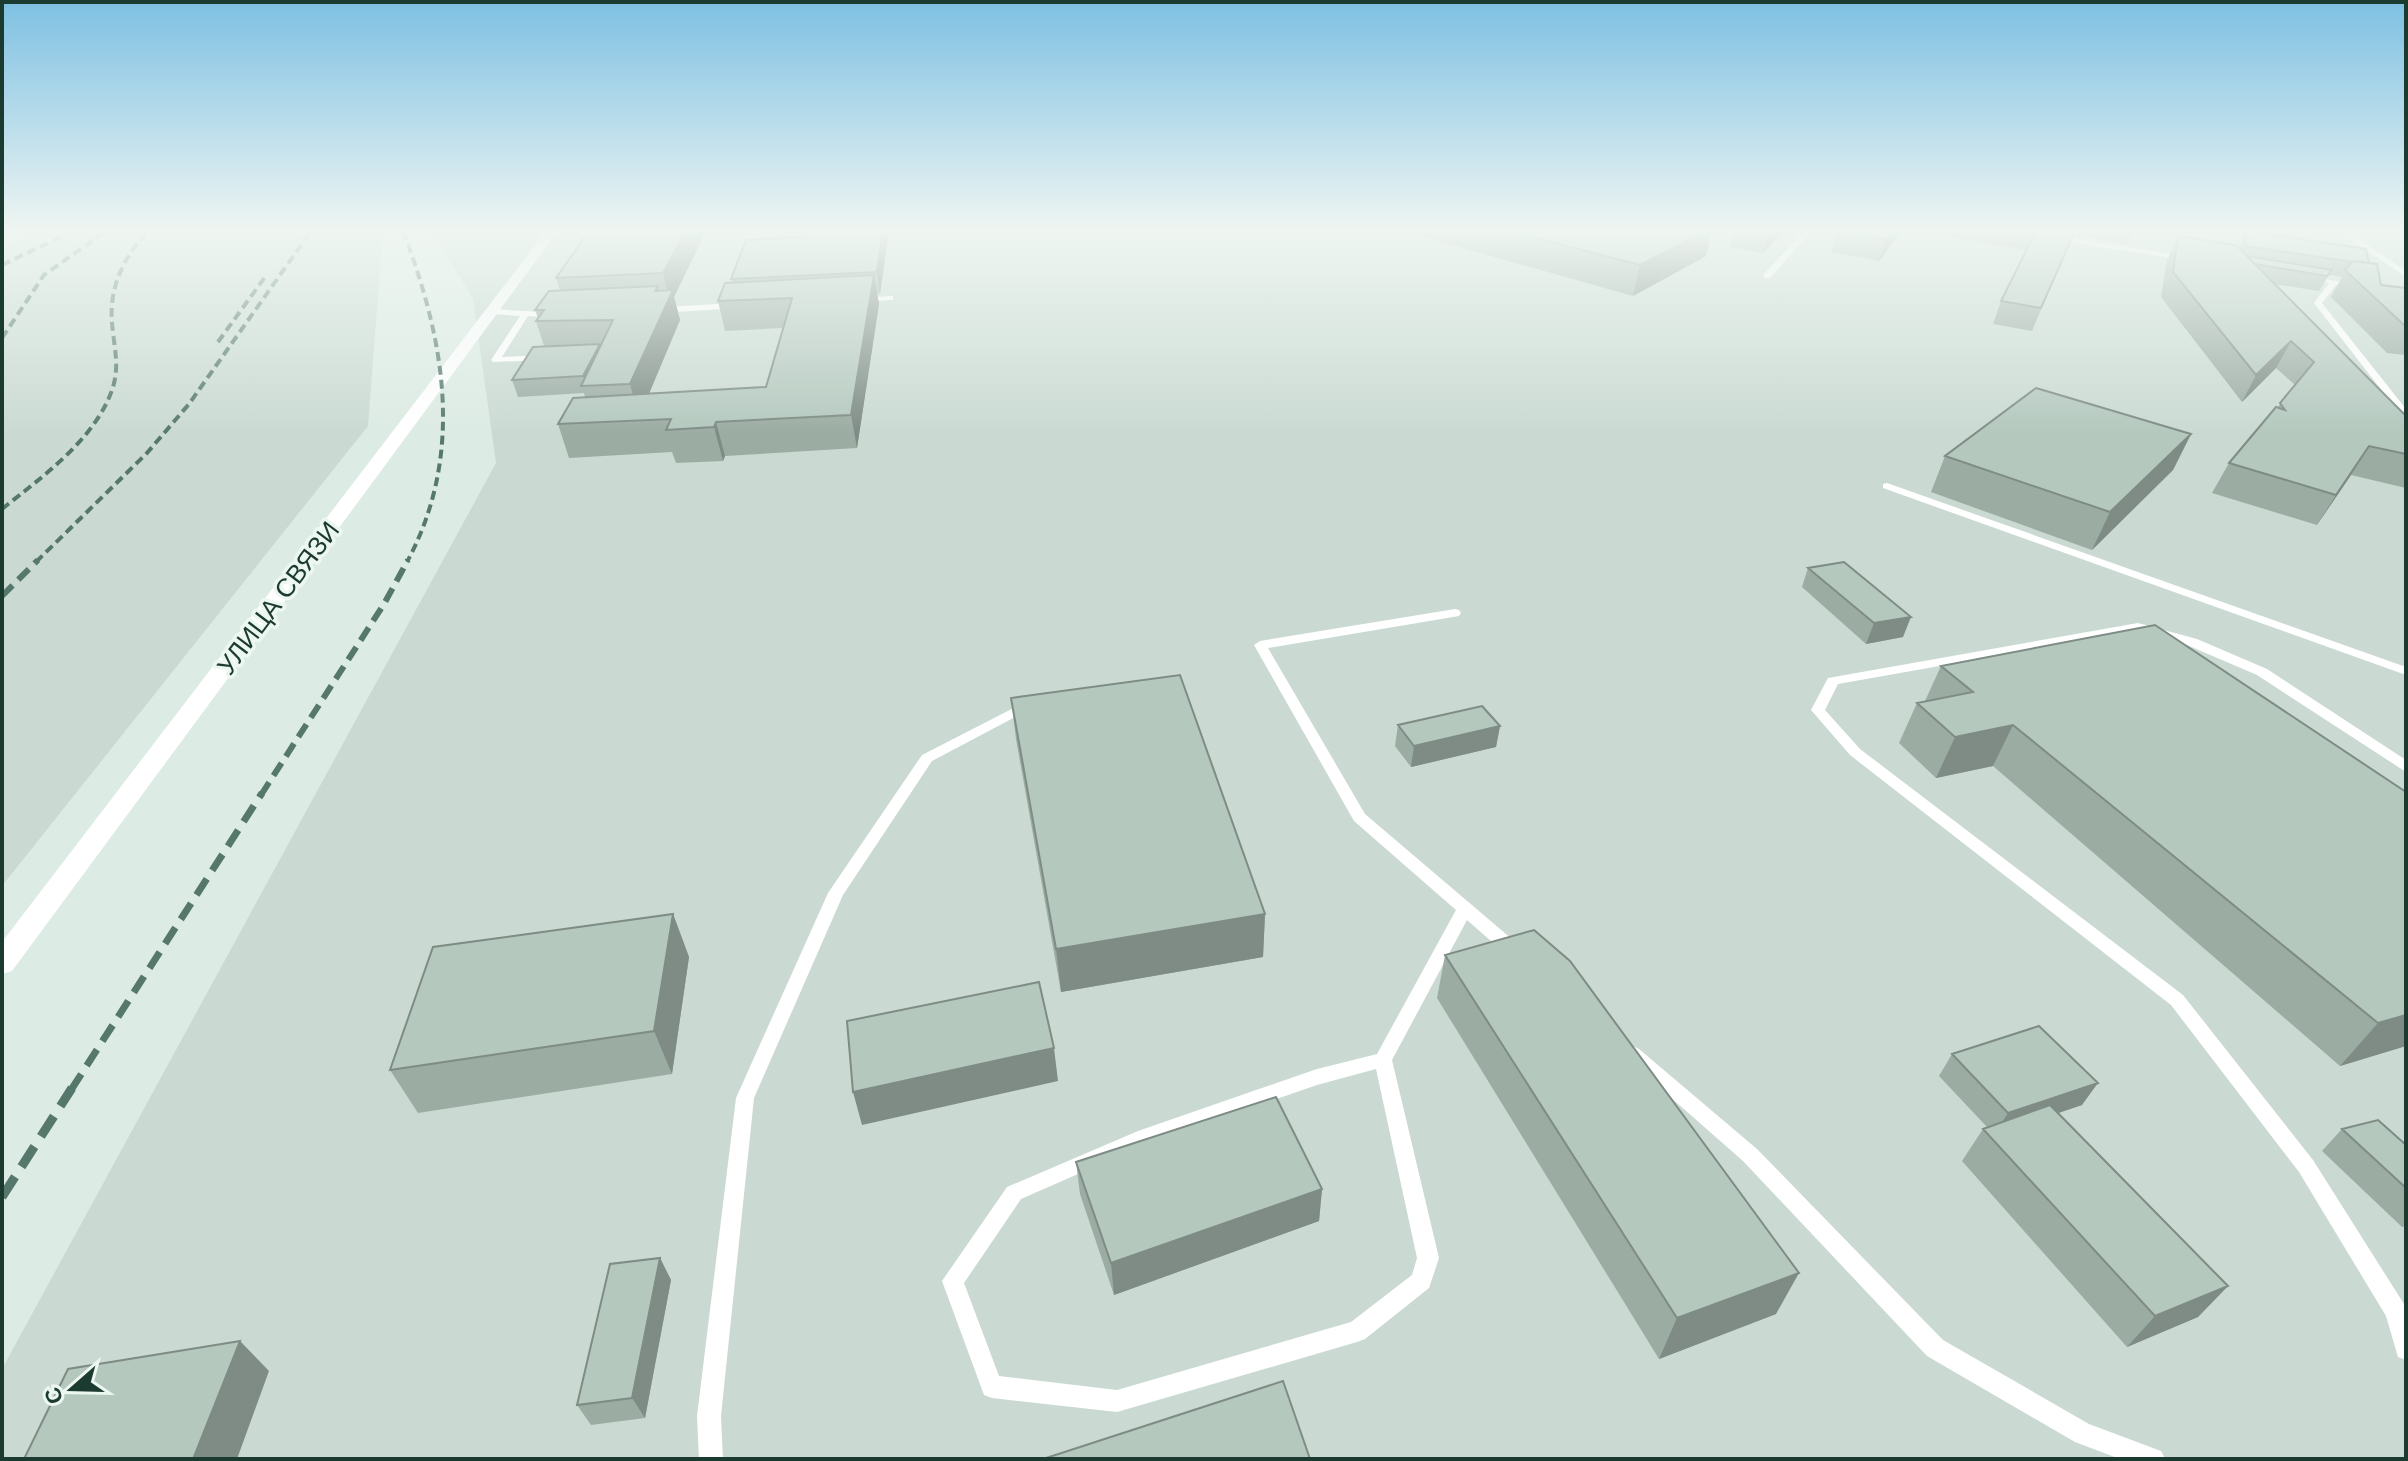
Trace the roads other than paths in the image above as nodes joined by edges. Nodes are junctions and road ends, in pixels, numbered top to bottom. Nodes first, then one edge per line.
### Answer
1 (501, 299) edge
2 (872, 299) edge
3 (2321, 299) edge
4 (844, 301) edge
5 (752, 306) edge
6 (644, 311) edge
7 (492, 312) junction
8 (525, 315) junction
9 (568, 315) edge
10 (556, 357) edge
11 (2406, 416) edge
12 (1887, 486) dead end
13 (1455, 613) dead end
14 (2406, 671) edge
15 (1045, 696) edge
16 (2406, 767) edge
17 (1465, 909) junction
18 (1525, 960) edge
19 (2, 963) edge
20 (1620, 1042) edge
21 (1383, 1060) junction
22 (2406, 1349) edge
23 (711, 1459) edge
24 (2153, 1459) edge

1 - 7 street, УЛИЦА СВЯЗИ
2 - 4 lane
3 - 11 lane
5 - 6 lane
7 - 8 lane
7 - 19 street, УЛИЦА СВЯЗИ
8 - 9 lane
8 - 10 lane
12 - 14 lane
13 - 17 lane
15 - 23 lane
16 - 22 lane
17 - 18 lane
17 - 21 lane
20 - 24 lane
21 - 21 lane

